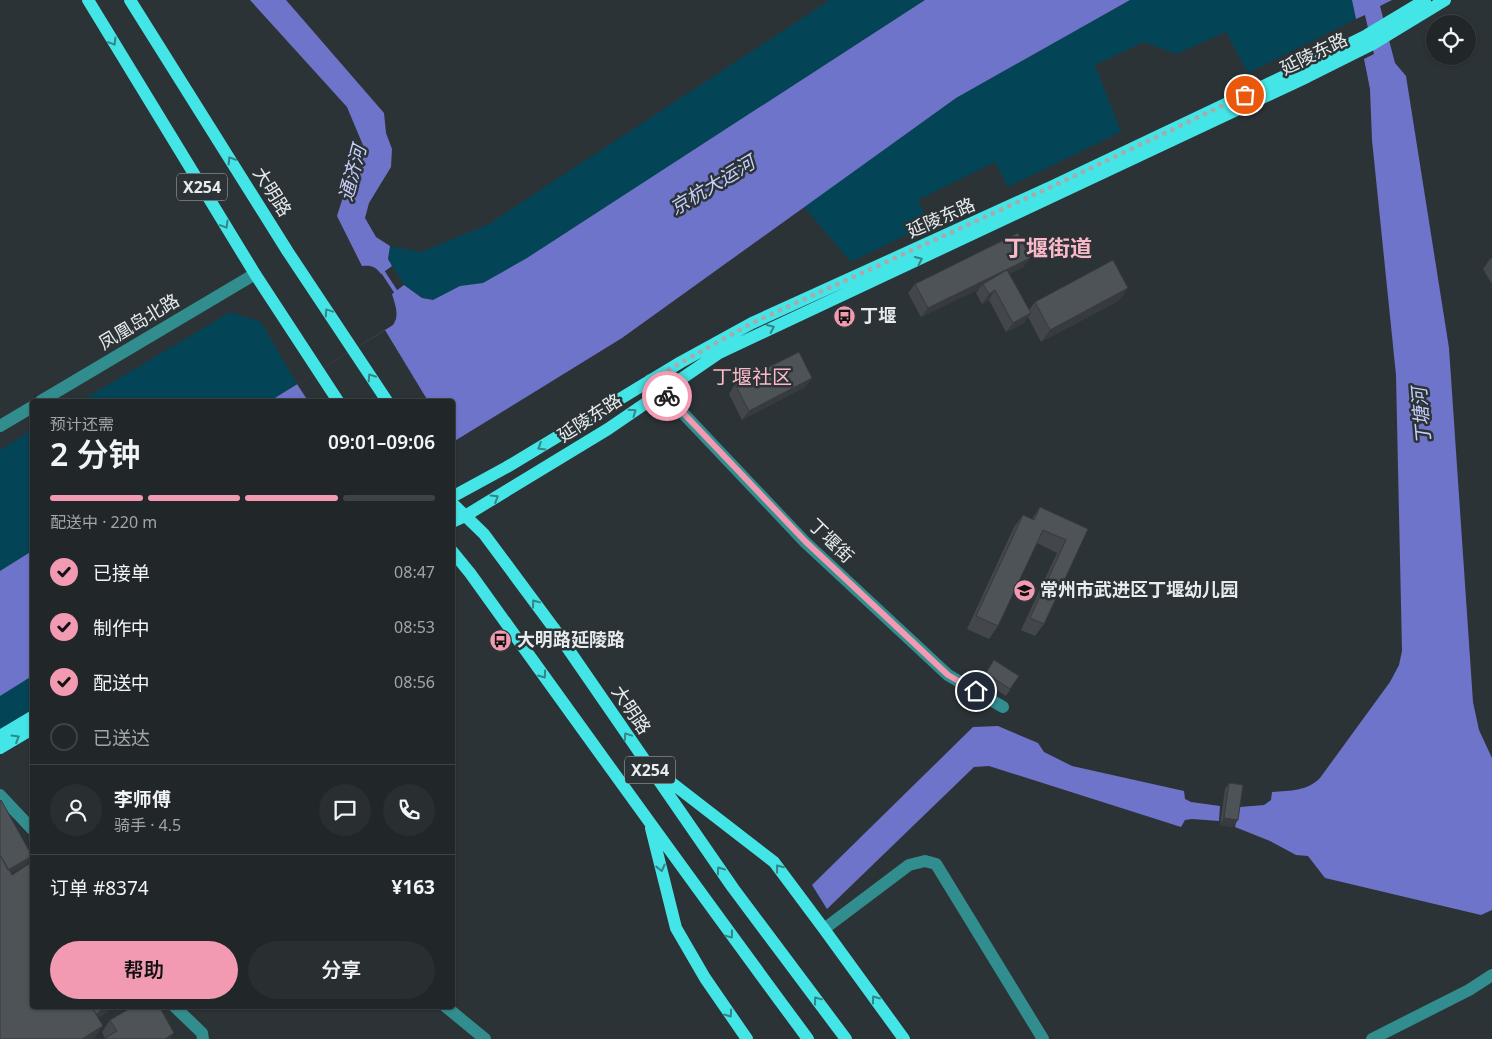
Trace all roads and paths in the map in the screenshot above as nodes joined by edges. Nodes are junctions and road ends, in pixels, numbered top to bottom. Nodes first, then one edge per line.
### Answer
1 (88, 0) edge
2 (130, 0) edge
3 (1425, 0) edge
4 (1445, 0) edge
5 (1391, 27) junction
6 (1369, 40) junction
7 (255, 274) junction
8 (650, 380) junction
9 (662, 391) junction
10 (44, 399) edge
11 (337, 399) edge
12 (386, 399) edge
13 (30, 407) edge
14 (0, 426) edge
15 (455, 495) edge
16 (455, 506) edge
17 (465, 516) junction
18 (455, 521) edge
19 (455, 555) edge
20 (1003, 707) dead end
21 (30, 718) edge
22 (30, 730) edge
23 (0, 736) edge
24 (0, 748) edge
25 (645, 762) junction
26 (0, 795) edge
27 (649, 821) junction
28 (30, 827) edge
29 (824, 929) junction
30 (1492, 975) edge
31 (177, 1009) edge
32 (450, 1009) edge
33 (203, 1039) edge
34 (485, 1039) edge
35 (747, 1039) edge
36 (808, 1039) edge
37 (846, 1039) edge
38 (904, 1039) edge
39 (1043, 1039) edge
40 (1372, 1039) edge

1 -> 7 main road, X254
12 -> 2 main road, 大明路 / X254
3 - 5 main road, 延陵东路
4 - 5 main road, 延陵东路
5 - 6 main road, 延陵东路
6 - 8 main road, 延陵东路
9 -> 6 main road, 延陵东路
7 - 10 street, 凤凰岛北路
7 - 11 main road, X254
8 - 9 street, 丁堰街
8 -> 15 main road, 延陵东路
17 -> 9 main road, 延陵东路
9 - 20 street, 丁堰街
13 - 14 street
16 - 17 main road, 大明路 / X254
17 - 18 main road, 延陵东路
25 -> 17 main road, 大明路 / X254
19 -> 27 main road, X254
21 - 23 main road
24 -> 22 main road
29 -> 25 main road
37 -> 25 main road, 大明路 / X254
26 - 28 street
27 -> 35 main road
27 -> 36 main road, X254
38 -> 29 main road
29 - 39 street
30 - 40 street
31 - 33 street
32 - 34 street

